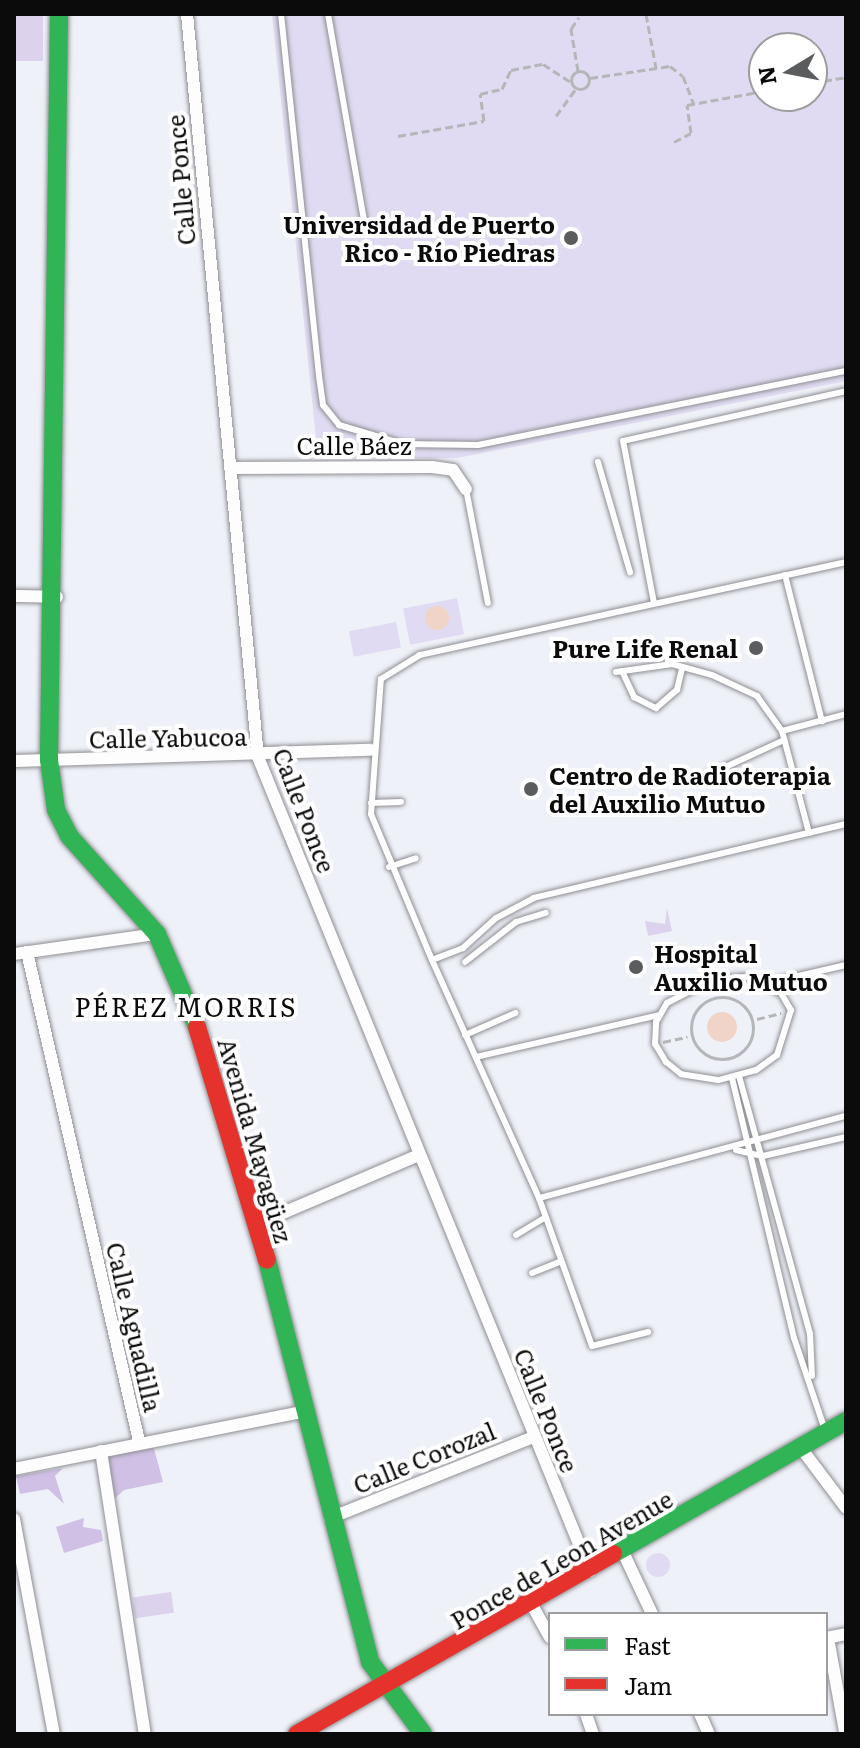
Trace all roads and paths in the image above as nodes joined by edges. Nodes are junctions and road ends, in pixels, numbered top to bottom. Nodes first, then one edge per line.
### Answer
1 (59, 14) edge
2 (187, 14) edge
3 (281, 14) edge
4 (328, 14) edge
5 (646, 14) edge
6 (579, 17) dead end
7 (656, 68) junction
8 (578, 71) junction
9 (590, 78) junction
10 (571, 82) junction
11 (576, 88) junction
12 (748, 94) edge
13 (694, 104) junction
14 (556, 116) dead end
15 (398, 136) dead end
16 (674, 142) dead end
17 (365, 227) dead end
18 (846, 371) edge
19 (846, 391) edge
20 (598, 462) dead end
21 (230, 468) junction
22 (466, 489) joint
23 (846, 562) edge
24 (630, 572) dead end
25 (785, 575) junction
26 (14, 596) edge
27 (57, 597) junction
28 (488, 603) dead end
29 (654, 603) junction
30 (682, 668) junction
31 (846, 714) edge
32 (822, 721) junction
33 (782, 731) junction
34 (784, 740) junction
35 (371, 750) junction
36 (258, 757) junction
37 (49, 760) junction
38 (14, 761) edge
39 (708, 775) dead end
40 (401, 802) dead end
41 (371, 803) junction
42 (846, 824) edge
43 (809, 833) junction
44 (416, 858) dead end
45 (389, 867) junction
46 (546, 913) dead end
47 (157, 934) junction
48 (20, 953) edge
49 (432, 960) junction
50 (465, 962) dead end
51 (846, 965) edge
52 (768, 983) junction
53 (791, 1010) junction
54 (515, 1013) dead end
55 (659, 1015) junction
56 (757, 1019) junction
57 (465, 1035) junction
58 (687, 1037) junction
59 (655, 1044) junction
60 (476, 1057) junction
61 (735, 1077) junction
62 (846, 1116) edge
63 (846, 1137) edge
64 (758, 1139) junction
65 (746, 1142) junction
66 (736, 1150) junction
67 (419, 1155) junction
68 (763, 1156) junction
69 (750, 1157) junction
70 (539, 1198) junction
71 (543, 1219) junction
72 (257, 1224) junction
73 (516, 1235) dead end
74 (559, 1262) junction
75 (532, 1273) dead end
76 (648, 1332) dead end
77 (812, 1380) junction
78 (301, 1412) junction
79 (846, 1421) edge
80 (826, 1433) junction
81 (534, 1437) junction
82 (139, 1441) junction
83 (801, 1448) junction
84 (101, 1451) junction
85 (14, 1469) edge
86 (846, 1508) edge
87 (330, 1518) junction
88 (14, 1519) edge
89 (623, 1552) junction
90 (590, 1571) junction
91 (532, 1605) junction
92 (651, 1612) edge
93 (548, 1633) edge
94 (828, 1643) edge
95 (385, 1687) junction
96 (845, 1732) edge
97 (54, 1734) edge
98 (145, 1734) edge
99 (297, 1734) edge
100 (423, 1734) edge

1 - 27 street, Avenida Mayagüez
2 - 21 street, Calle Ponce
3 - 18 lane
4 - 17 lane
5 - 7 path
6 - 8 path
7 - 9 path
7 - 13 path
8 - 9 path
8 - 10 path
9 - 11 path
10 - 11 path
10 - 15 path
11 - 14 path
12 - 13 path
13 - 16 path
19 - 29 lane
20 - 24 lane
21 - 22 street, Calle Báez
21 - 36 street, Calle Ponce
22 - 28 lane
23 - 25 lane
25 - 29 lane
25 - 32 lane
26 - 27 street
27 - 37 street, Avenida Mayagüez
29 - 35 lane
30 - 30 lane
30 - 33 lane
31 - 32 lane
32 - 33 lane
33 - 34 lane
34 - 39 lane
34 - 43 lane
35 - 36 street, Calle Yabucoa
35 - 41 lane
36 - 37 street, Calle Yabucoa
36 - 67 street, Calle Ponce
37 - 38 street, Calle Yabucoa
37 - 47 street, Avenida Mayagüez
40 - 41 lane
41 - 45 lane
42 - 43 lane
43 - 49 lane
44 - 45 lane
45 - 49 lane
46 - 50 lane
47 - 48 street
47 - 72 street, Avenida Mayagüez
48 - 82 street, Calle Aguadilla
49 - 57 lane
51 - 52 lane
52 - 53 lane
52 - 55 lane
53 - 56 path
53 - 61 lane
54 - 57 lane
55 - 59 lane
55 - 60 lane
56 - 58 path
56 - 58 path
57 - 60 lane
58 - 59 path
59 - 61 lane
60 - 70 lane
61 - 64 lane
61 - 65 lane
62 - 64 lane
63 - 68 lane
64 - 65 lane
64 - 68 lane
65 - 66 lane
65 - 69 lane
66 - 69 lane
66 - 70 lane
67 - 72 street
67 - 81 street, Calle Ponce
68 - 69 lane
68 - 77 lane
69 - 77 lane
70 - 71 lane
71 - 73 lane
71 - 74 lane
72 - 78 street, Avenida Mayagüez
74 - 75 lane
74 - 76 lane
77 - 80 lane
78 - 82 street
78 - 87 street, Avenida Mayagüez
79 - 80 street, Ponce de Leon Avenue
80 - 83 street, Ponce de Leon Avenue
81 - 87 street, Calle Corozal
81 - 90 street, Calle Ponce
82 - 84 street, Calle Aguadilla
83 - 86 street
83 - 89 street, Ponce de Leon Avenue
84 - 85 street, Calle Aguadilla
84 - 98 street
87 - 95 street, Avenida Mayagüez
88 - 97 street
89 - 90 street, Ponce de Leon Avenue
89 - 92 street
90 - 91 street, Ponce de Leon Avenue
91 - 93 street
91 - 95 street, Ponce de Leon Avenue
94 - 96 street
95 - 99 street, Ponce de Leon Avenue
95 - 100 street, Avenida Mayagüez

